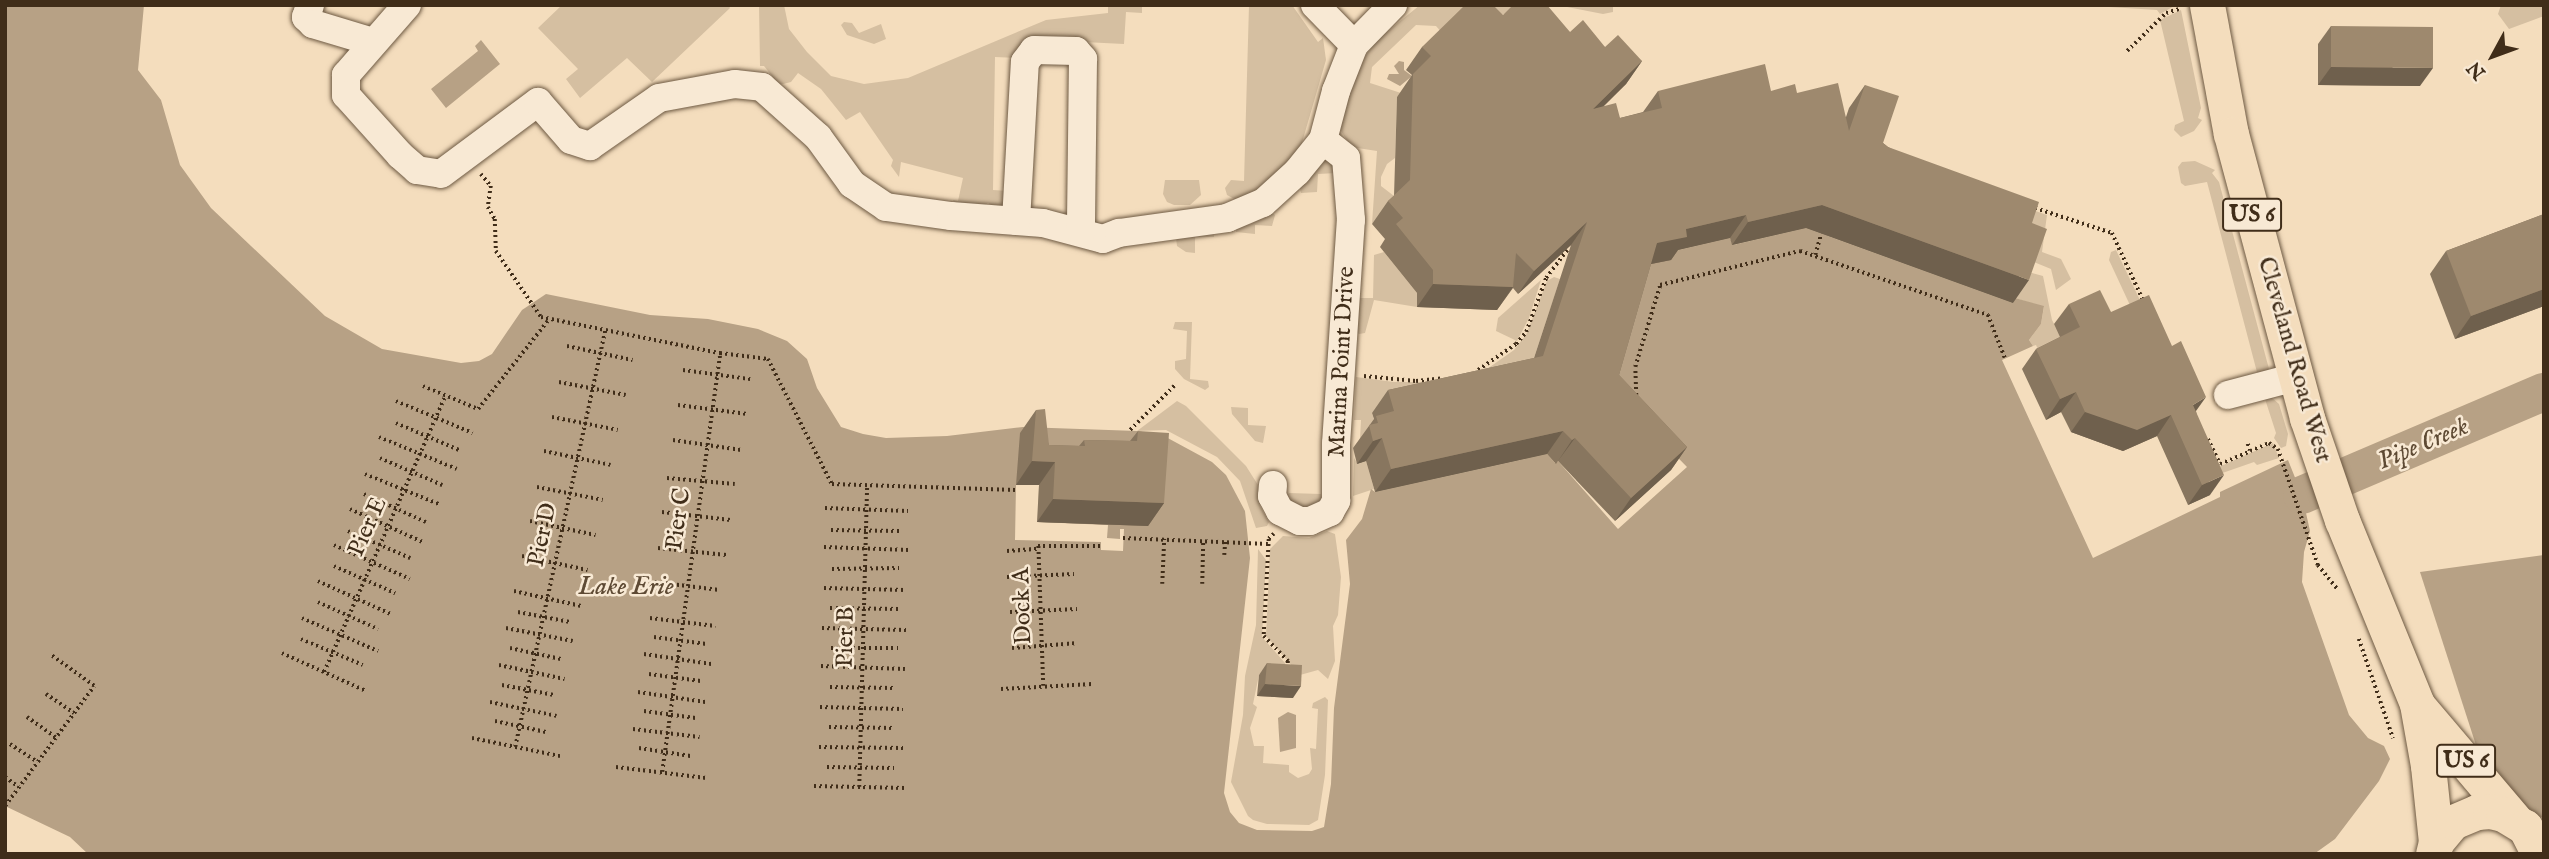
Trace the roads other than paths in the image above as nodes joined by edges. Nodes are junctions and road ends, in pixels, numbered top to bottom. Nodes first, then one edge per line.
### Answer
1 (310, 5) edge
2 (407, 5) edge
3 (1315, 5) edge
4 (1387, 7) edge
5 (2196, 10) edge
6 (373, 42) junction
7 (1354, 45) junction
8 (1323, 140) junction
9 (1016, 221) junction
10 (1081, 232) junction
11 (2296, 377) junction
12 (2228, 395) dead end
13 (1273, 485) dead end
14 (2417, 704) junction
15 (2514, 819) junction
16 (2435, 848) edge
17 (2539, 854) edge

1 - 6 street
2 - 6 street
3 - 7 street
4 - 7 street
5 - 11 main road, Cleveland Road West / US 6
6 - 9 street
7 - 8 street
8 - 10 street
8 - 13 street, Marina Point Drive
9 - 10 street
9 - 10 street
11 - 12 street
11 - 14 main road, Cleveland Road West / US 6
14 - 15 main road, Cleveland Road West / US 6
14 - 16 main road, Cleveland Road West / US 6
15 - 16 main road
15 - 17 main road, Cleveland Road West

